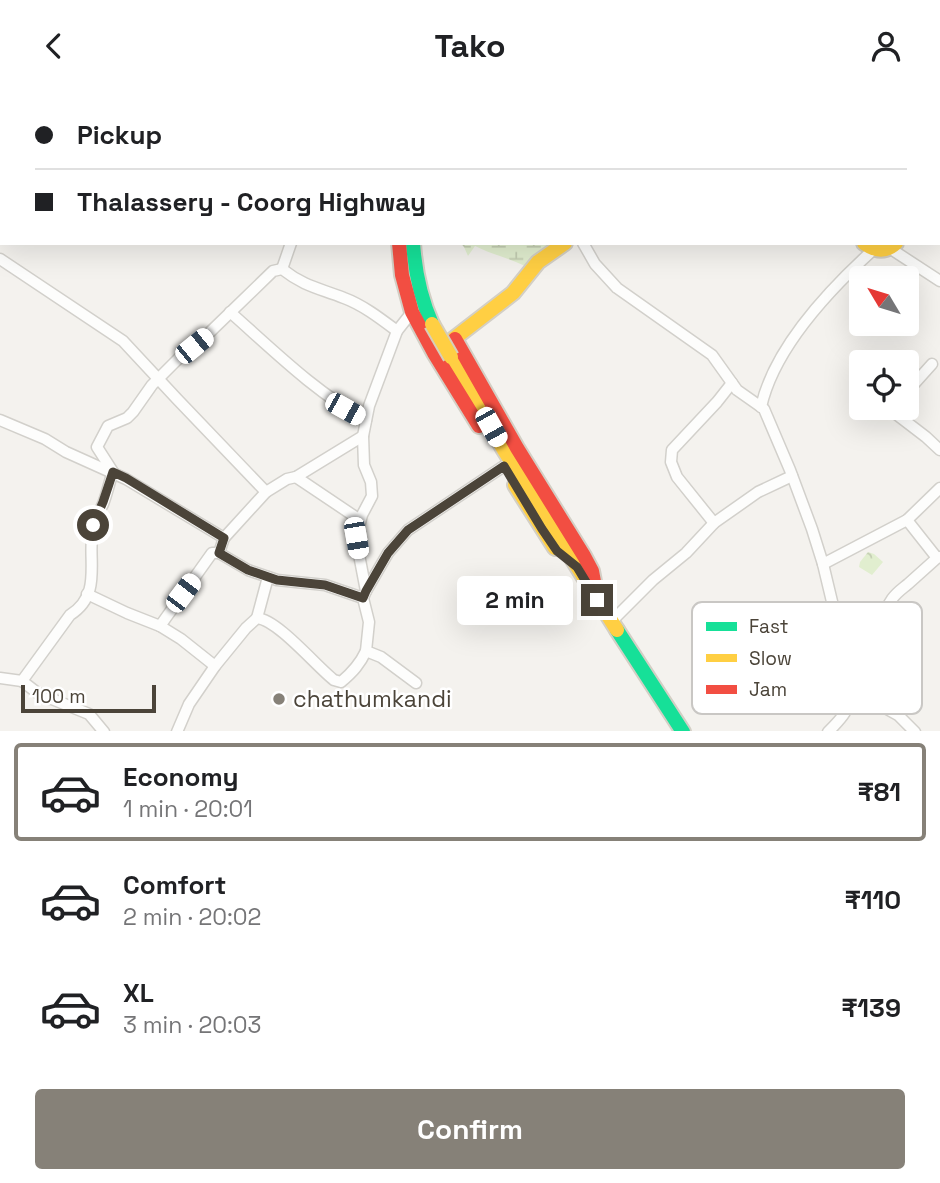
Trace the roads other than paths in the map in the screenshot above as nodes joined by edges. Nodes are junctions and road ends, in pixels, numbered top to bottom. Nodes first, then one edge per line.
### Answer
1 (290, 245) edge
2 (399, 245) edge
3 (413, 245) edge
4 (562, 245) edge
5 (584, 245) edge
6 (869, 246) edge
7 (893, 246) edge
8 (0, 259) edge
9 (282, 269) junction
10 (940, 281) edge
11 (230, 312) junction
12 (412, 312) junction
13 (397, 331) junction
14 (455, 339) junction
15 (434, 353) junction
16 (932, 364) dead end
17 (919, 378) edge
18 (158, 379) junction
19 (732, 383) junction
20 (761, 407) junction
21 (0, 420) edge
22 (366, 420) junction
23 (904, 420) edge
24 (363, 436) junction
25 (940, 450) edge
26 (504, 466) junction
27 (113, 472) junction
28 (792, 476) junction
29 (296, 477) junction
30 (940, 488) edge
31 (266, 492) junction
32 (360, 520) junction
33 (907, 520) junction
34 (714, 523) junction
35 (224, 538) junction
36 (219, 553) junction
37 (939, 557) edge
38 (823, 564) junction
39 (577, 567) junction
40 (268, 577) junction
41 (87, 594) junction
42 (365, 595) junction
43 (597, 600) junction
44 (832, 602) edge
45 (891, 602) edge
46 (257, 618) junction
47 (611, 622) junction
48 (160, 626) junction
49 (366, 650) junction
50 (215, 666) junction
51 (0, 678) edge
52 (22, 681) junction
53 (416, 683) dead end
54 (844, 714) edge
55 (896, 714) edge
56 (104, 731) edge
57 (177, 731) edge
58 (683, 731) edge
59 (828, 731) edge
60 (915, 731) edge

1 - 9 street
2 - 12 main road
3 - 39 main road, bridge
4 - 14 main road
5 - 19 street
6 - 7 main road
6 - 20 street
7 - 10 street
8 - 18 street
9 - 11 street
9 - 13 street
11 - 18 street
11 - 22 street
12 - 13 street
12 - 15 main road
13 - 22 street
14 - 15 main road
14 - 43 main road
15 - 26 main road
16 - 17 street
18 - 27 street
18 - 31 street
19 - 20 street
19 - 34 street
20 - 28 street
21 - 27 street
22 - 24 street
23 - 25 street
24 - 29 street
24 - 32 street
26 - 39 main road
26 - 42 street
27 - 35 street
27 - 41 street
28 - 34 street
28 - 38 street
29 - 31 street
29 - 32 street
30 - 33 street
31 - 35 street
32 - 42 street
33 - 37 street
33 - 38 street
34 - 47 street
35 - 36 street
36 - 40 street
36 - 48 street
37 - 45 street
38 - 44 street
39 - 43 main road
40 - 42 street
40 - 46 street
41 - 48 street
41 - 52 street
42 - 49 street
43 - 47 main road
46 - 49 street
46 - 50 street
47 - 58 main road
48 - 50 street
49 - 53 street
50 - 57 street
51 - 52 street
52 - 56 street
54 - 59 street
55 - 60 street

